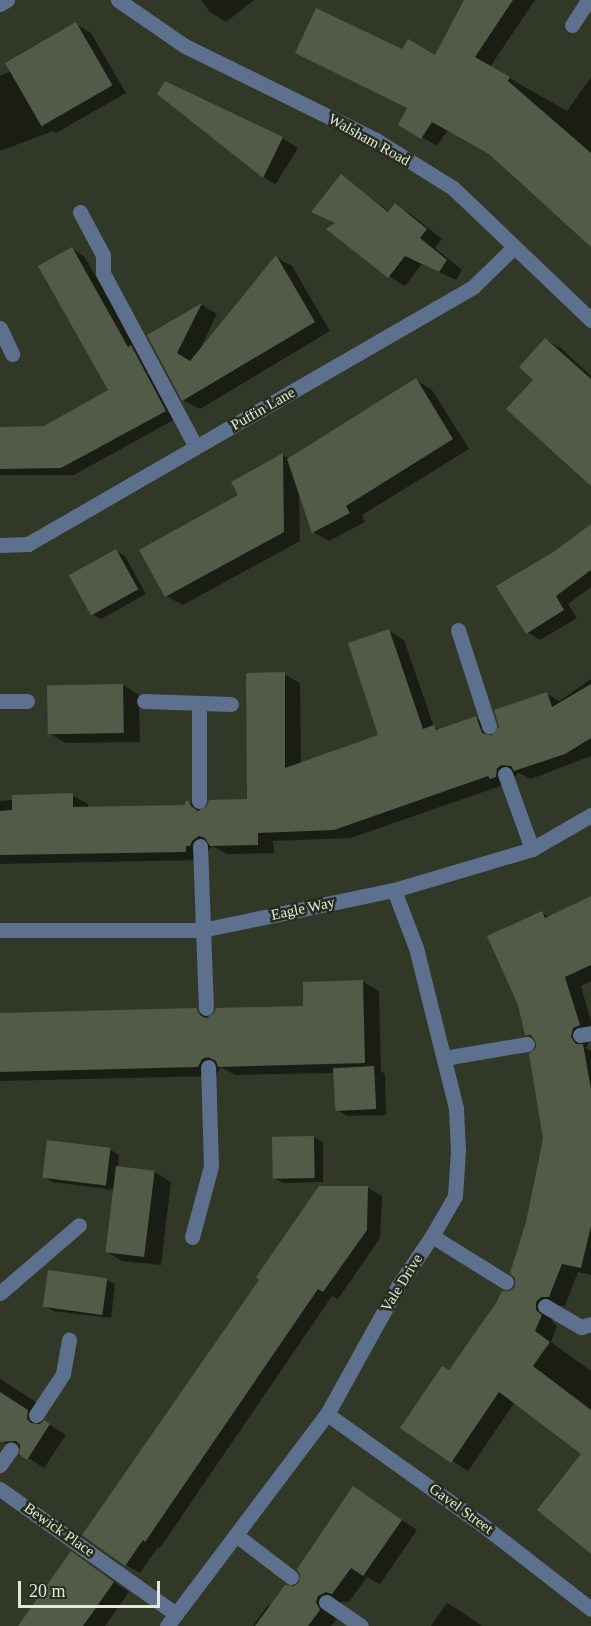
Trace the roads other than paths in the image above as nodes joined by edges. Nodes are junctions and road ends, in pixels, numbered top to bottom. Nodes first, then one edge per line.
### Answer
1 (7, 0) edge
2 (118, 0) edge
3 (588, 0) edge
4 (0, 4) edge
5 (572, 25) dead end
6 (80, 212) dead end
7 (513, 248) junction
8 (591, 320) edge
9 (0, 328) edge
10 (12, 354) dead end
11 (196, 447) junction
12 (0, 545) edge
13 (459, 630) dead end
14 (0, 701) edge
15 (27, 701) dead end
16 (144, 701) dead end
17 (231, 704) dead end
18 (199, 705) junction
19 (489, 726) dead end
20 (505, 774) dead end
21 (199, 801) dead end
22 (591, 815) edge
23 (200, 846) dead end
24 (532, 849) junction
25 (394, 890) junction
26 (0, 930) edge
27 (202, 930) junction
28 (206, 1008) dead end
29 (527, 1044) dead end
30 (444, 1058) junction
31 (208, 1067) dead end
32 (79, 1225) dead end
33 (432, 1236) junction
34 (192, 1237) dead end
35 (506, 1282) dead end
36 (0, 1293) edge
37 (545, 1306) dead end
38 (591, 1324) edge
39 (69, 1340) dead end
40 (327, 1414) junction
41 (36, 1415) dead end
42 (11, 1449) dead end
43 (0, 1465) edge
44 (0, 1489) edge
45 (236, 1535) junction
46 (291, 1577) dead end
47 (326, 1602) dead end
48 (591, 1609) edge
49 (171, 1620) edge
50 (361, 1626) edge

1 - 4 street
2 - 7 street, Walsham Road
3 - 5 street
6 - 11 street
7 - 8 street, Walsham Road
7 - 11 street, Puffin Lane
9 - 10 street
11 - 12 street, Puffin Lane
13 - 19 street
14 - 15 street
16 - 18 street
17 - 18 street
18 - 21 street
20 - 24 street
22 - 24 street, Eagle Way
23 - 27 street
24 - 25 street, Eagle Way
25 - 27 street, Eagle Way
25 - 30 street, Vale Drive
26 - 27 street, Eagle Way
27 - 28 street
29 - 30 street
30 - 33 street, Vale Drive
31 - 34 street
32 - 36 street
33 - 35 street
33 - 40 street, Vale Drive
37 - 38 street
39 - 41 street
40 - 45 street, Vale Drive
40 - 48 street, Gavel Street
42 - 43 street
44 - 49 street, Bewick Place
45 - 46 street
45 - 49 street, Vale Drive
47 - 50 street

